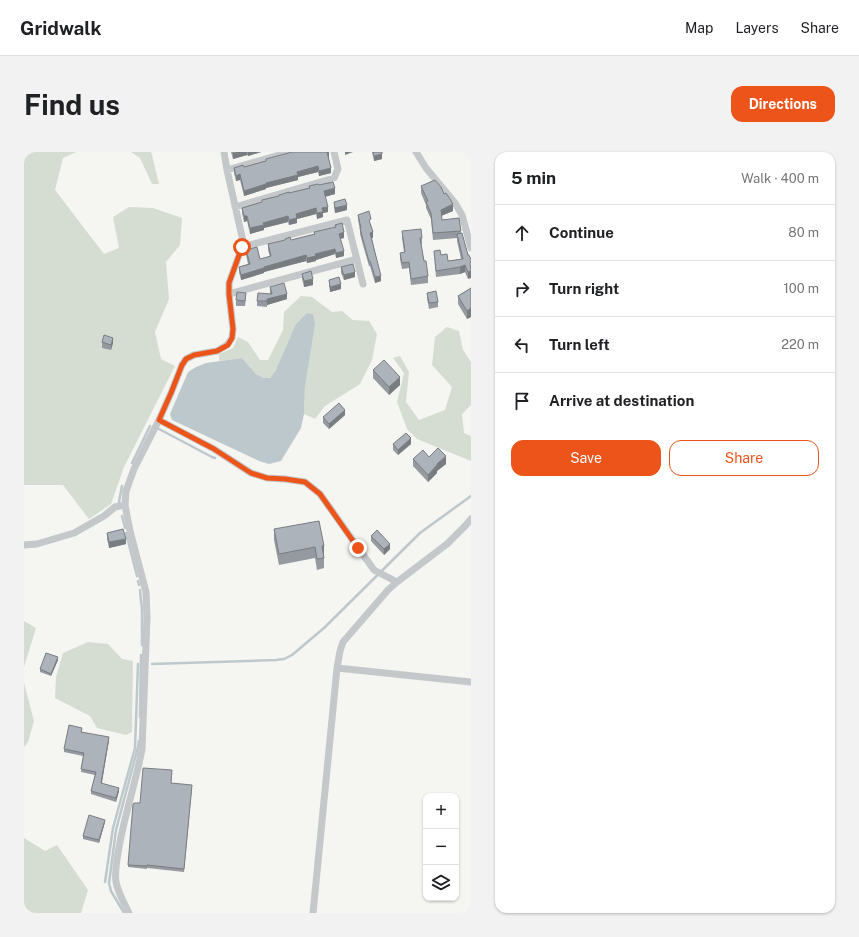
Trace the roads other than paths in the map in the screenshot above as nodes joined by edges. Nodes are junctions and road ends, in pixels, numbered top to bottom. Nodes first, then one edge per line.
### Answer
1 (224, 152) edge
2 (290, 152) edge
3 (334, 152) edge
4 (416, 152) edge
5 (227, 170) junction
6 (235, 206) junction
7 (242, 247) junction
8 (471, 248) edge
9 (357, 259) junction
10 (363, 284) dead end
11 (229, 294) junction
12 (159, 420) junction
13 (125, 505) junction
14 (471, 519) edge
15 (24, 545) edge
16 (397, 582) junction
17 (337, 668) junction
18 (471, 682) edge
19 (129, 913) edge
20 (313, 913) edge

1 - 5 street
2 - 5 street
3 - 6 street
4 - 8 street
5 - 6 street
6 - 7 street
7 - 9 street
7 - 11 street
9 - 10 street
9 - 11 street
11 - 12 street
12 - 13 street
12 - 16 street
13 - 15 street
13 - 19 street
14 - 16 street
16 - 17 street
17 - 18 street
17 - 20 street

